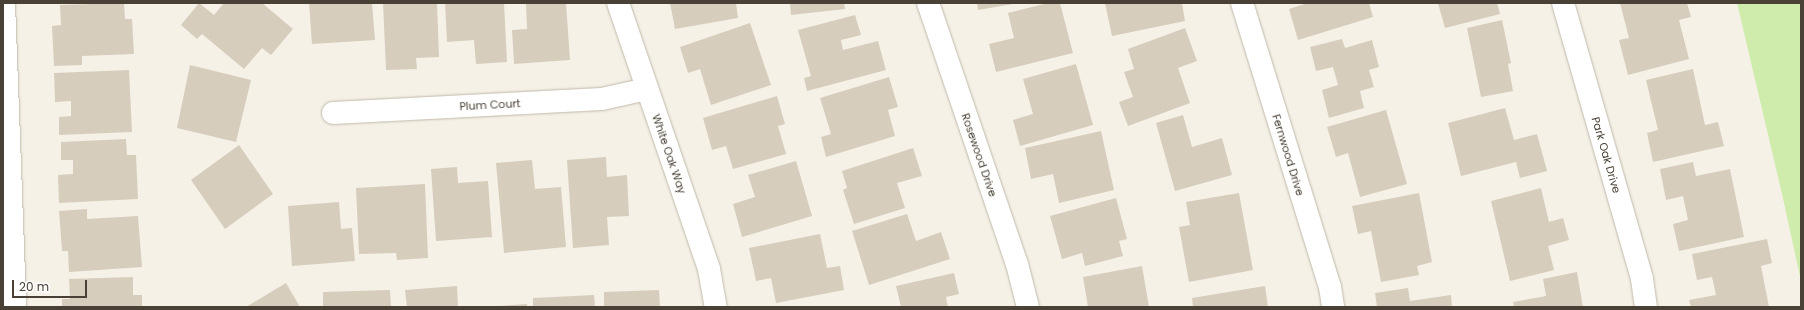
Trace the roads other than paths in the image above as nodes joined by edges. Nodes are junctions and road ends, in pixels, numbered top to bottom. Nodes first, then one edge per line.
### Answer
1 (4, 3) edge
2 (618, 3) edge
3 (928, 3) edge
4 (1242, 3) edge
5 (1562, 3) edge
6 (647, 89) junction
7 (333, 114) dead end
8 (15, 307) edge
9 (716, 307) edge
10 (1028, 307) edge
11 (1333, 307) edge
12 (1646, 307) edge

1 - 8 street
2 - 6 street, White Oak Way
3 - 10 street, Rosewood Drive
4 - 11 street, Fernwood Drive
5 - 12 street, Park Oak Drive
6 - 7 street, Plum Court
6 - 9 street, White Oak Way

